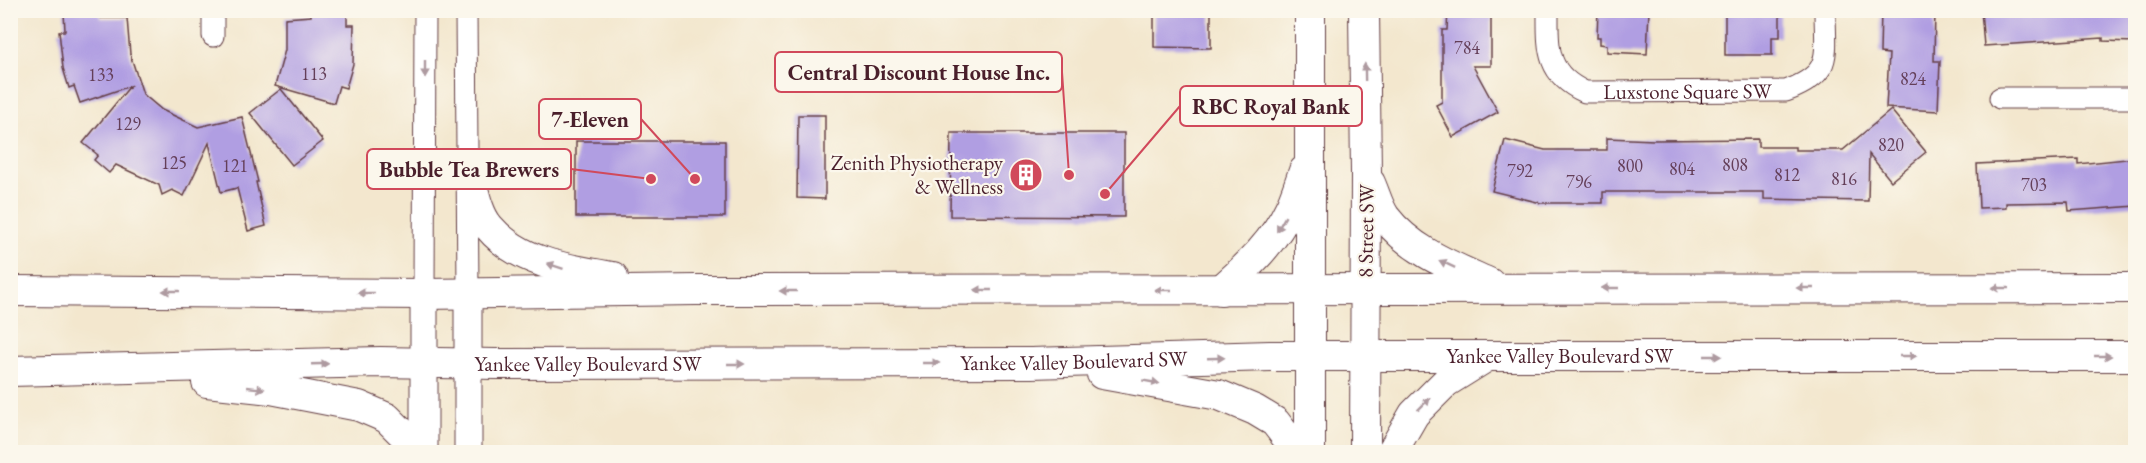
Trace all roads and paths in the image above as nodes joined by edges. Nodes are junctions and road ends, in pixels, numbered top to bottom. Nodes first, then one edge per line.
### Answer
1 (213, 10) edge
2 (425, 10) edge
3 (466, 10) edge
4 (1310, 10) edge
5 (1364, 10) edge
6 (1548, 10) edge
7 (1825, 10) edge
8 (213, 36) dead end
9 (2000, 98) dead end
10 (2136, 98) edge
11 (1311, 151) junction
12 (467, 165) junction
13 (1366, 173) junction
14 (1500, 288) junction
15 (2136, 288) edge
16 (1310, 289) junction
17 (1365, 289) junction
18 (696, 290) junction
19 (1221, 290) junction
20 (10, 291) edge
21 (468, 293) junction
22 (424, 294) junction
23 (1310, 356) junction
24 (1364, 356) junction
25 (2136, 356) edge
26 (1486, 357) junction
27 (424, 363) junction
28 (1031, 363) junction
29 (468, 364) junction
30 (93, 370) junction
31 (10, 371) edge
32 (415, 453) edge
33 (424, 453) edge
34 (468, 453) edge
35 (1298, 453) edge
36 (1310, 453) edge
37 (1365, 453) edge
38 (1392, 453) edge

1 - 8 street
2 -> 22 street
3 - 12 street
4 - 11 main road
13 -> 5 main road, 8 Street SW
6 - 7 street, Luxstone Square SW
9 - 10 street
11 - 16 main road
11 -> 19 main road
18 -> 12 main road
12 - 21 street
14 -> 13 main road
13 - 17 main road, 8 Street SW
15 -> 14 main road
14 - 17 main road
16 - 17 main road
16 - 19 main road
16 - 23 main road
17 - 24 main road, 8 Street SW
19 -> 18 main road
18 - 21 main road
22 -> 20 main road
21 - 22 main road
21 - 29 street
22 - 27 street
23 - 24 main road, Yankee Valley Boulevard SW
28 -> 23 main road, Yankee Valley Boulevard SW
23 - 36 main road
24 - 26 main road, Yankee Valley Boulevard SW
24 - 37 main road, 8 Street SW
26 -> 25 main road, Yankee Valley Boulevard SW
38 -> 26 main road
27 - 29 main road, Yankee Valley Boulevard SW
30 -> 27 main road, Yankee Valley Boulevard SW
27 - 33 street
29 -> 28 main road, Yankee Valley Boulevard SW
28 -> 35 main road
29 - 34 street
30 - 31 main road, Yankee Valley Boulevard SW
30 -> 32 main road

